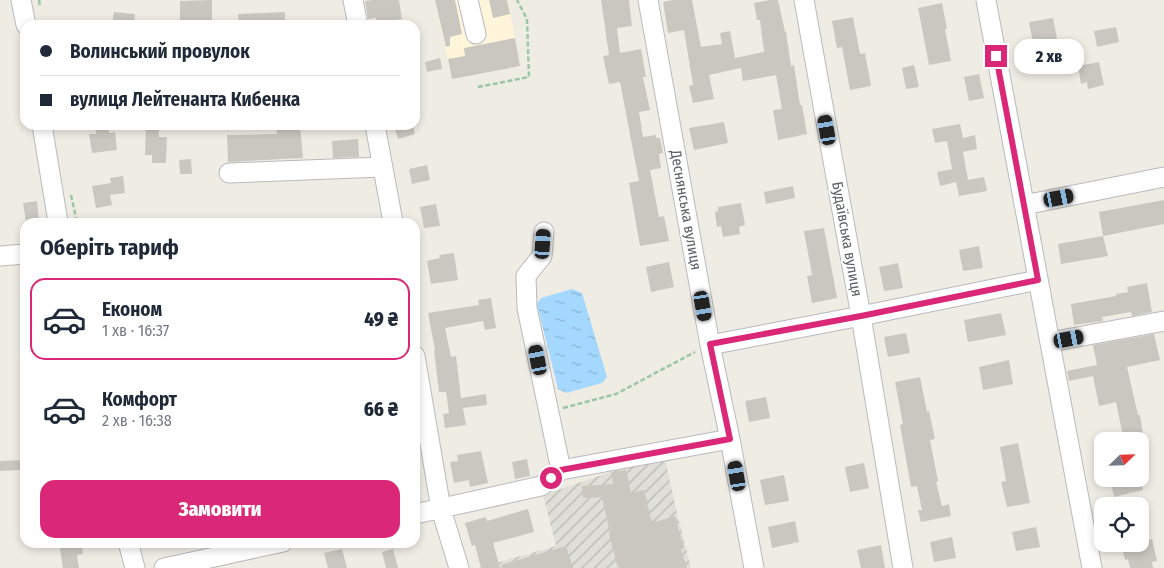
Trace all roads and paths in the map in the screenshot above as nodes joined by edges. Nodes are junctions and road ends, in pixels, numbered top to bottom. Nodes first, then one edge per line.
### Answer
1 (21, 0) edge
2 (353, 0) edge
3 (468, 0) edge
4 (517, 0) edge
5 (648, 0) edge
6 (804, 0) edge
7 (986, 0) edge
8 (25, 20) edge
9 (357, 20) edge
10 (476, 34) dead end
11 (478, 87) dead end
12 (43, 130) edge
13 (376, 130) edge
14 (383, 167) junction
15 (229, 173) dead end
16 (1164, 177) edge
17 (1024, 205) junction
18 (57, 218) edge
19 (392, 218) edge
20 (544, 232) dead end
21 (20, 254) edge
22 (0, 256) edge
23 (1038, 280) junction
24 (861, 316) junction
25 (1164, 321) edge
26 (1050, 342) junction
27 (710, 344) junction
28 (420, 385) edge
29 (549, 412) junction
30 (730, 439) junction
31 (561, 470) junction
32 (441, 509) junction
33 (420, 513) edge
34 (130, 548) edge
35 (256, 548) edge
36 (136, 568) edge
37 (164, 568) edge
38 (458, 568) edge
39 (754, 568) edge
40 (903, 568) edge
41 (1092, 568) edge

1 - 8 street
2 - 9 street
3 - 10 street
4 - 11 path
5 - 27 street, Деснянська вулиця
6 - 24 street, Будаївська вулиця
7 - 17 street
12 - 18 street
13 - 14 street
14 - 15 street
14 - 19 street
16 - 17 street
17 - 23 street
20 - 29 street
21 - 22 street
23 - 24 street
23 - 26 street
24 - 27 street
24 - 40 street, Будаївська вулиця
25 - 26 street
26 - 41 street
27 - 29 path
27 - 30 street, Деснянська вулиця
28 - 32 street
29 - 31 street
30 - 31 street
30 - 39 street, Деснянська вулиця
31 - 32 street
32 - 33 street
32 - 38 street
34 - 36 street
35 - 37 street

